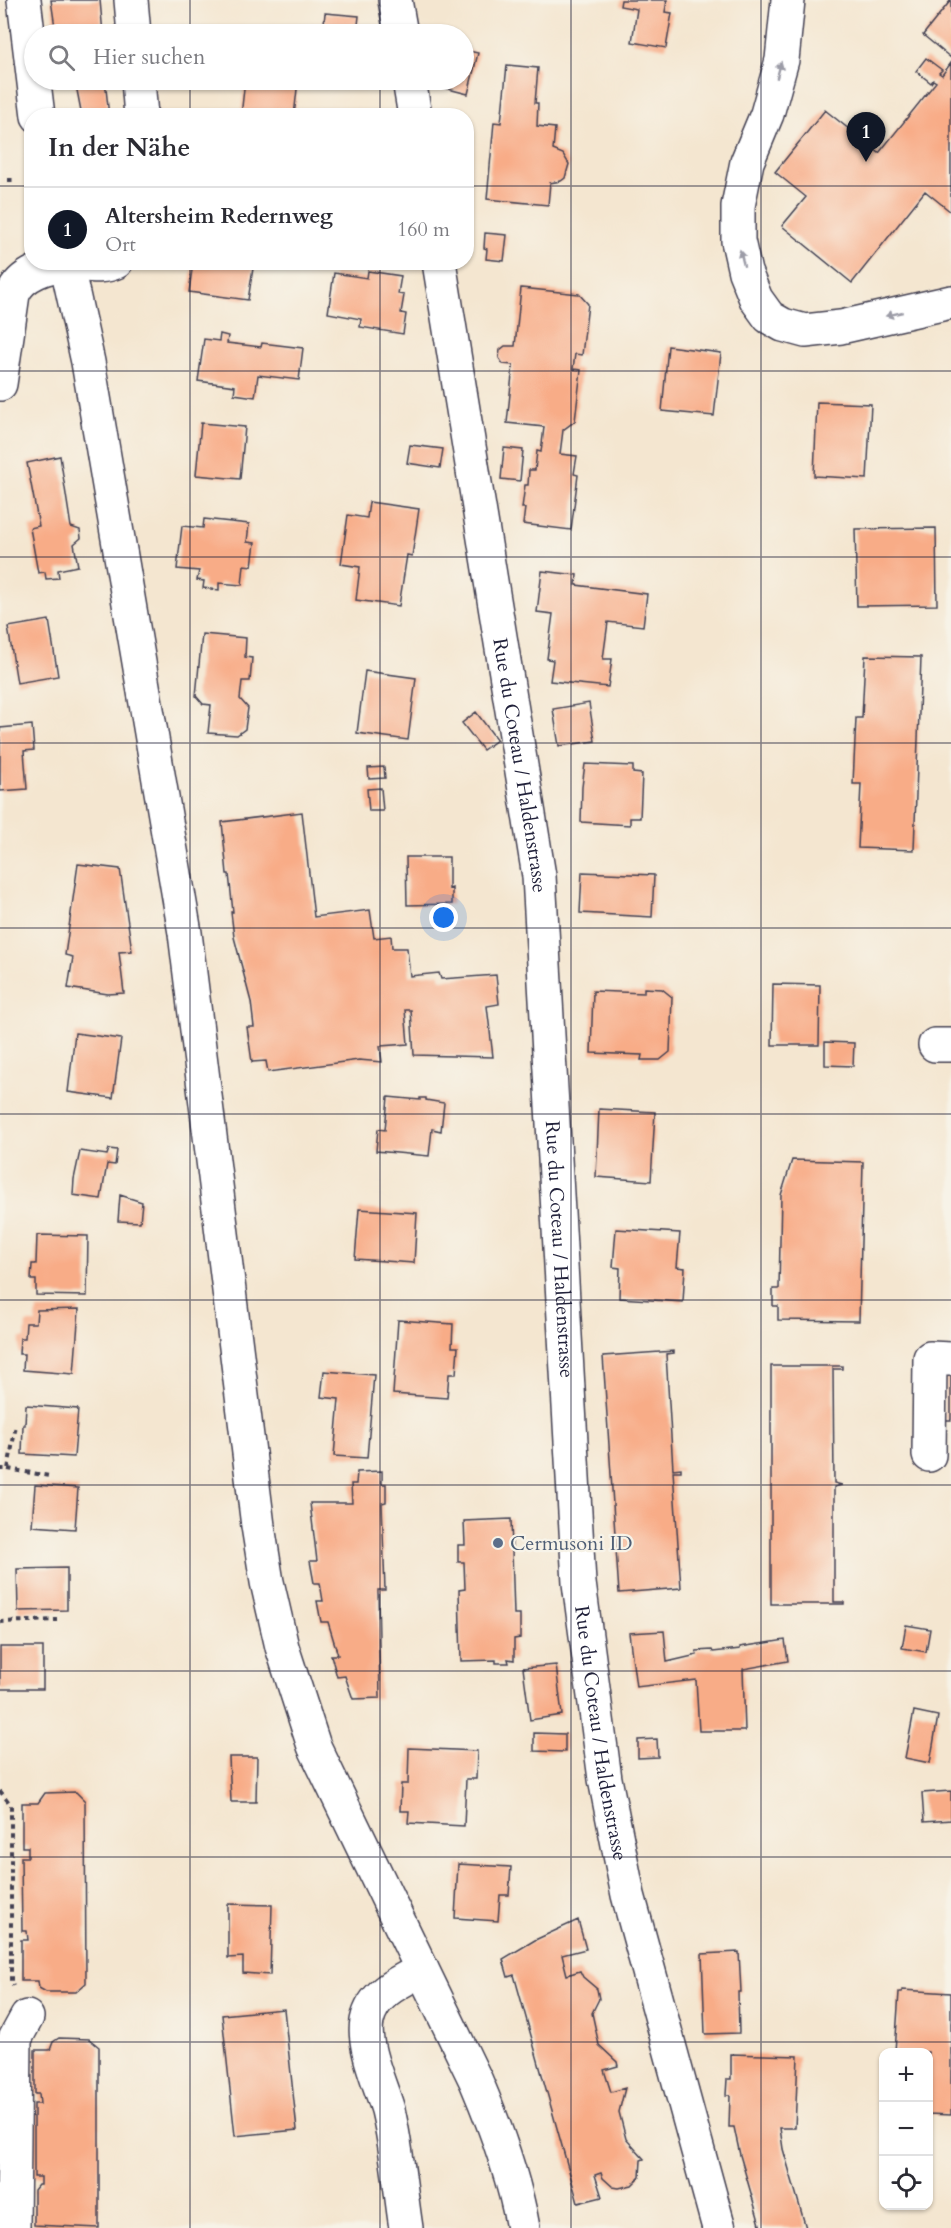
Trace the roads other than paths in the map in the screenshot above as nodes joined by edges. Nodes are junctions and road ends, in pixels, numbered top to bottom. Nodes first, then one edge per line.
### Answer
1 (24, 0) edge
2 (131, 0) edge
3 (395, 0) edge
4 (788, 0) edge
5 (27, 24) edge
6 (133, 24) edge
7 (399, 24) edge
8 (35, 90) edge
9 (139, 90) edge
10 (411, 90) edge
11 (37, 108) edge
12 (140, 108) edge
13 (414, 108) edge
14 (42, 270) edge
15 (68, 270) edge
16 (440, 270) edge
17 (951, 302) edge
18 (0, 384) edge
19 (951, 1359) edge
20 (928, 1455) dead end
21 (422, 1970) junction
22 (27, 2017) road end
23 (13, 2228) edge
24 (406, 2228) edge
25 (523, 2228) edge
26 (719, 2228) edge

1 - 5 street
2 - 6 street
3 - 7 street
17 -> 4 street
8 - 11 street
9 - 12 street
10 - 13 street
14 - 18 street
15 - 21 street
16 - 26 street, Rue du Coteau / Haldenstrasse
19 - 20 street
21 - 24 street
21 - 25 street
22 - 23 street

